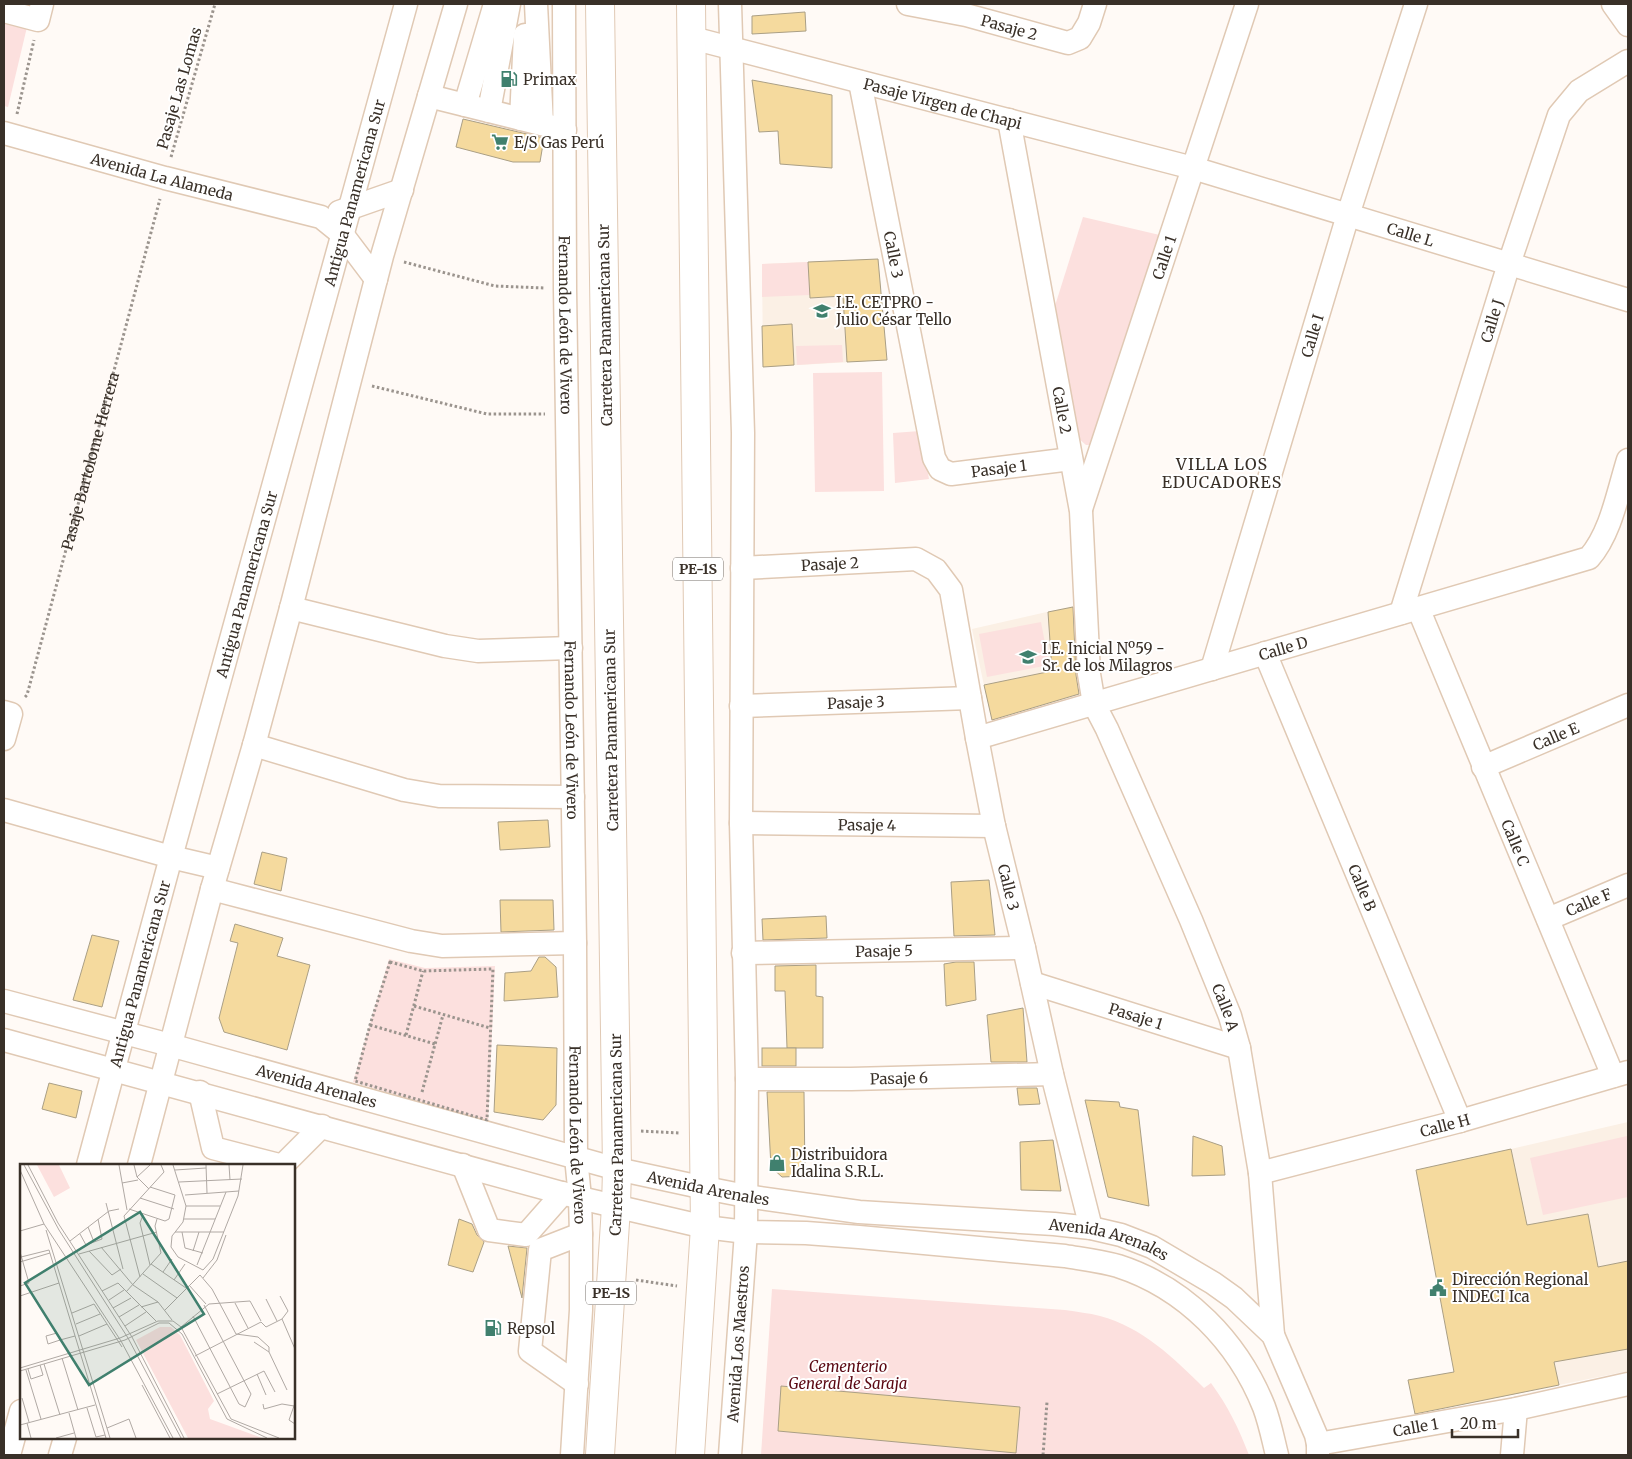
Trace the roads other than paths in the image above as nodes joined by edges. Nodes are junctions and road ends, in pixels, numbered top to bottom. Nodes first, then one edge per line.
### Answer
1 (406, 4) edge
2 (456, 4) edge
3 (560, 4) edge
4 (564, 4) edge
5 (600, 4) edge
6 (692, 4) edge
7 (730, 4) edge
8 (908, 4) edge
9 (1095, 4) edge
10 (1247, 4) edge
11 (1416, 4) edge
12 (1613, 4) edge
13 (968, 9) edge
14 (4, 11) edge
15 (512, 11) edge
16 (40, 12) edge
17 (1628, 25) edge
18 (692, 38) junction
19 (730, 48) junction
20 (1628, 60) edge
21 (860, 82) junction
22 (429, 96) junction
23 (465, 105) junction
24 (489, 112) junction
25 (521, 119) junction
26 (1009, 120) junction
27 (542, 124) junction
28 (565, 130) junction
29 (8, 134) edge
30 (1193, 168) junction
31 (402, 190) junction
32 (350, 210) junction
33 (1348, 215) junction
34 (321, 217) junction
35 (342, 234) junction
36 (1509, 264) junction
37 (376, 279) junction
38 (1628, 300) edge
39 (934, 458) joint
40 (1071, 459) junction
41 (1628, 460) edge
42 (1080, 511) junction
43 (916, 559) joint
44 (742, 568) junction
45 (291, 608) junction
46 (1410, 611) junction
47 (571, 648) junction
48 (1264, 653) junction
49 (1212, 669) junction
50 (970, 698) junction
51 (1094, 704) junction
52 (1628, 705) edge
53 (741, 706) junction
54 (7, 713) edge
55 (976, 738) junction
56 (4, 739) edge
57 (254, 745) junction
58 (1483, 767) junction
59 (573, 797) junction
60 (4, 810) edge
61 (741, 823) junction
62 (994, 826) junction
63 (171, 857) junction
64 (218, 868) junction
65 (1628, 885) edge
66 (212, 890) junction
67 (1548, 919) junction
68 (575, 943) junction
69 (1024, 948) junction
70 (743, 953) junction
71 (1032, 984) junction
72 (4, 1001) edge
73 (124, 1033) junction
74 (4, 1040) edge
75 (170, 1045) junction
76 (1239, 1048) junction
77 (114, 1071) junction
78 (1052, 1074) junction
79 (1621, 1074) edge
80 (746, 1079) junction
81 (162, 1082) junction
82 (200, 1092) junction
83 (1460, 1120) junction
84 (322, 1126) junction
85 (576, 1157) junction
86 (88, 1164) edge
87 (140, 1164) edge
88 (275, 1164) edge
89 (284, 1164) edge
90 (463, 1165) junction
91 (616, 1169) junction
92 (1260, 1173) junction
93 (705, 1188) junction
94 (572, 1195) junction
95 (746, 1196) junction
96 (616, 1207) junction
97 (705, 1227) junction
98 (1091, 1228) junction
99 (746, 1232) junction
100 (581, 1234) junction
101 (533, 1242) junction
102 (1273, 1335) junction
103 (577, 1384) junction
104 (1628, 1384) edge
105 (1516, 1409) junction
106 (20, 1415) edge
107 (65, 1439) edge
108 (1318, 1449) edge
109 (9, 1455) edge
110 (60, 1455) edge
111 (572, 1455) edge
112 (600, 1455) edge
113 (690, 1455) edge
114 (730, 1455) edge
115 (1277, 1455) edge
116 (1512, 1455) edge

1 - 32 street, Antigua Panamericana Sur
2 - 22 street
3 - 15 street
4 - 28 street, Fernando León de Vivero
5 - 91 highway, Carretera Panamericana Sur / PE-1S
6 - 18 highway, PE-1S
7 - 19 street
8 - 13 street, Pasaje 2
9 - 13 street, Pasaje 2
10 - 30 street, Calle 1
11 - 33 street, Calle I
12 - 17 street
14 - 16 street
15 - 23 street
15 - 24 street
15 - 25 street
15 - 27 street
18 - 19 street, Pasaje Virgen de Chapi
18 - 93 highway, PE-1S
19 - 21 street, Pasaje Virgen de Chapi
19 - 44 street
20 - 36 street, Calle J
21 - 26 street, Pasaje Virgen de Chapi
21 - 39 street, Calle 3
22 - 23 street
22 - 31 street
23 - 24 street
24 - 25 street
25 - 27 street
26 - 30 street, Pasaje Virgen de Chapi
26 - 40 street, Calle 2
27 - 28 street
28 - 47 street, Fernando León de Vivero
29 - 34 street, Avenida La Alameda
30 - 33 street, Calle L
30 - 42 street, Calle 1
31 - 32 street, Avenida La Alameda
31 - 37 street
32 - 34 street, Avenida La Alameda
32 - 35 street, Antigua Panamericana Sur
33 - 36 street, Calle L
33 - 49 street, Calle I
34 - 35 street, Avenida La Alameda
35 - 37 street, Avenida La Alameda
35 - 63 street, Antigua Panamericana Sur
36 - 38 street, Calle L
36 - 46 street, Calle J
37 - 45 street
39 - 40 street, Pasaje 1
40 - 42 street, Calle 2
41 - 46 street, Calle D
42 - 51 street, Calle 2
43 - 44 street, Pasaje 2
43 - 50 street, Calle 3
44 - 53 street
45 - 47 street
45 - 57 street
46 - 48 street, Calle D
46 - 58 street, Calle C
47 - 59 street, Fernando León de Vivero
48 - 49 street, Calle D
48 - 83 street, Calle B
49 - 51 street, Calle D
50 - 53 street, Pasaje 3
50 - 55 street, Calle 3
51 - 55 street, Calle D
51 - 76 street, Calle A
52 - 58 street, Calle E
53 - 61 street
54 - 56 street
55 - 62 street, Calle 3
57 - 59 street
57 - 64 street
58 - 67 street, Calle C
59 - 68 street, Fernando León de Vivero
60 - 63 street
61 - 62 street, Pasaje 4
61 - 70 street
62 - 69 street, Calle 3
63 - 64 street
63 - 73 street, Antigua Panamericana Sur
64 - 66 street
65 - 67 street, Calle F
66 - 68 street
66 - 75 street
67 - 79 street, Calle C
68 - 85 street, Fernando León de Vivero
69 - 70 street, Pasaje 5
69 - 71 street, Calle 3
70 - 80 street
71 - 76 street, Pasaje 1
71 - 78 street, Calle 3
72 - 73 street, Avenida Arenales
73 - 75 street, Avenida Arenales
73 - 77 street, Antigua Panamericana Sur
74 - 77 street, Avenida Arenales
75 - 81 street
75 - 85 street, Avenida Arenales
76 - 92 street, Calle A
77 - 81 street, Avenida Arenales
77 - 86 street, Antigua Panamericana Sur
78 - 80 street, Pasaje 6
78 - 98 street, Calle 3
79 - 83 street, Calle H
80 - 95 street
81 - 82 street, Avenida Arenales
81 - 87 street
82 - 84 street, Avenida Arenales
82 - 88 street
83 - 92 street, Calle H
84 - 89 street
84 - 90 street, Avenida Arenales
85 - 91 street, Avenida Arenales
85 - 94 street, Fernando León de Vivero
90 - 94 street, Avenida Arenales
90 - 101 street
91 - 93 street, Avenida Arenales
91 - 96 highway, Carretera Panamericana Sur / PE-1S
92 - 102 street, Calle A
93 - 95 street, Avenida Arenales
93 - 97 highway, PE-1S
94 - 96 street, Avenida Arenales
94 - 100 street, Fernando León de Vivero
94 - 101 street
95 - 98 street, Avenida Arenales
95 - 99 street
96 - 97 street, Avenida Arenales
96 - 112 highway, Carretera Panamericana Sur / PE-1S
97 - 99 street, Avenida Arenales
97 - 113 highway, PE-1S
98 - 102 street, Avenida Arenales
99 - 114 street, Avenida Los Maestros
99 - 115 street, Avenida Arenales
100 - 101 street
100 - 103 street, Fernando León de Vivero
101 - 103 street
102 - 108 street, Avenida Arenales
103 - 111 street, Fernando León de Vivero
104 - 105 street, Calle 1
105 - 108 street, Calle 1
105 - 116 street
106 - 109 street
107 - 110 street

